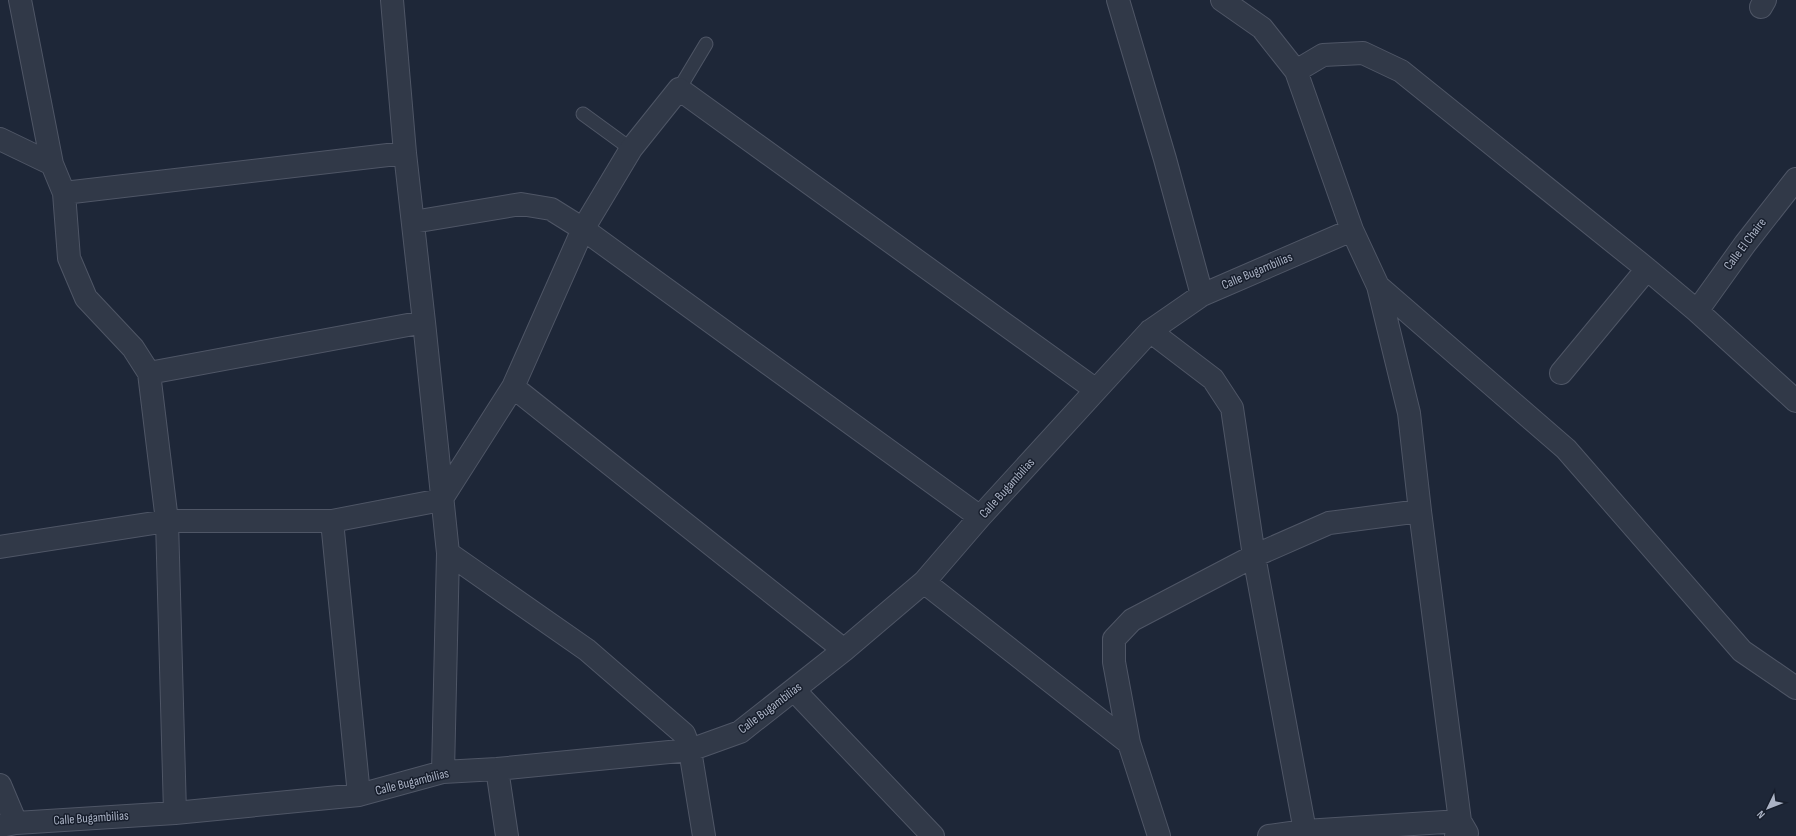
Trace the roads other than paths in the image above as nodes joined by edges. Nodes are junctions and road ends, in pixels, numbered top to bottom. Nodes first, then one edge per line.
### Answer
1 (20, 0) edge
2 (392, 0) edge
3 (1118, 0) edge
4 (1222, 0) edge
5 (706, 44) dead end
6 (1296, 71) junction
7 (679, 89) junction
8 (583, 114) dead end
9 (0, 139) edge
10 (631, 148) junction
11 (405, 153) junction
12 (52, 164) junction
13 (1796, 179) edge
14 (64, 193) junction
15 (413, 222) junction
16 (583, 229) junction
17 (1352, 230) junction
18 (1647, 269) junction
19 (1378, 286) junction
20 (1202, 295) junction
21 (1696, 311) junction
22 (424, 322) junction
23 (1150, 331) junction
24 (149, 373) junction
25 (1561, 373) dead end
26 (513, 387) junction
27 (1096, 390) junction
28 (1796, 401) edge
29 (441, 500) junction
30 (1420, 511) junction
31 (980, 517) junction
32 (167, 521) junction
33 (332, 521) junction
34 (0, 547) edge
35 (448, 553) junction
36 (1254, 556) junction
37 (924, 582) junction
38 (844, 650) junction
39 (1796, 688) edge
40 (794, 690) junction
41 (1128, 743) junction
42 (690, 750) junction
43 (497, 769) junction
44 (443, 772) junction
45 (0, 785) edge
46 (360, 795) junction
47 (175, 813) junction
48 (8, 824) edge
49 (1305, 831) junction
50 (1462, 831) edge
51 (507, 836) edge
52 (704, 836) edge
53 (933, 836) edge
54 (1159, 836) edge
55 (1268, 836) edge

1 - 12 street
2 - 11 street
3 - 20 street
4 - 6 street
5 - 7 lane
6 - 17 street
6 - 18 street
7 - 10 street
7 - 27 street
8 - 10 lane
9 - 12 street
10 - 16 street
11 - 14 street
11 - 15 street
12 - 14 street
13 - 21 street, Calle El Chaire
14 - 24 street
15 - 16 street
15 - 22 street
16 - 26 street
16 - 31 street
17 - 19 street
17 - 20 street, Calle Bugambilias
18 - 21 street
18 - 25 street
19 - 30 street
19 - 39 street
20 - 23 street, Calle Bugambilias
21 - 28 street
22 - 24 street
22 - 29 street
23 - 27 street, Calle Bugambilias
23 - 36 street
24 - 32 street
26 - 29 street
26 - 38 street
27 - 31 street, Calle Bugambilias
29 - 33 street
29 - 35 street
30 - 36 street
30 - 50 street
31 - 37 street, Calle Bugambilias
32 - 33 street
32 - 34 street
32 - 47 street
33 - 46 street
35 - 42 street
35 - 44 street
36 - 41 street
36 - 49 street
37 - 38 street, Calle Bugambilias
37 - 41 street
38 - 40 street, Calle Bugambilias
40 - 42 street, Calle Bugambilias
40 - 53 street
41 - 54 street
42 - 43 street, Calle Bugambilias
42 - 52 street
43 - 44 street, Calle Bugambilias
43 - 51 street
44 - 46 street, Calle Bugambilias
45 - 48 street
46 - 47 street, Calle Bugambilias
47 - 48 street, Calle Bugambilias
49 - 50 street
49 - 55 street

